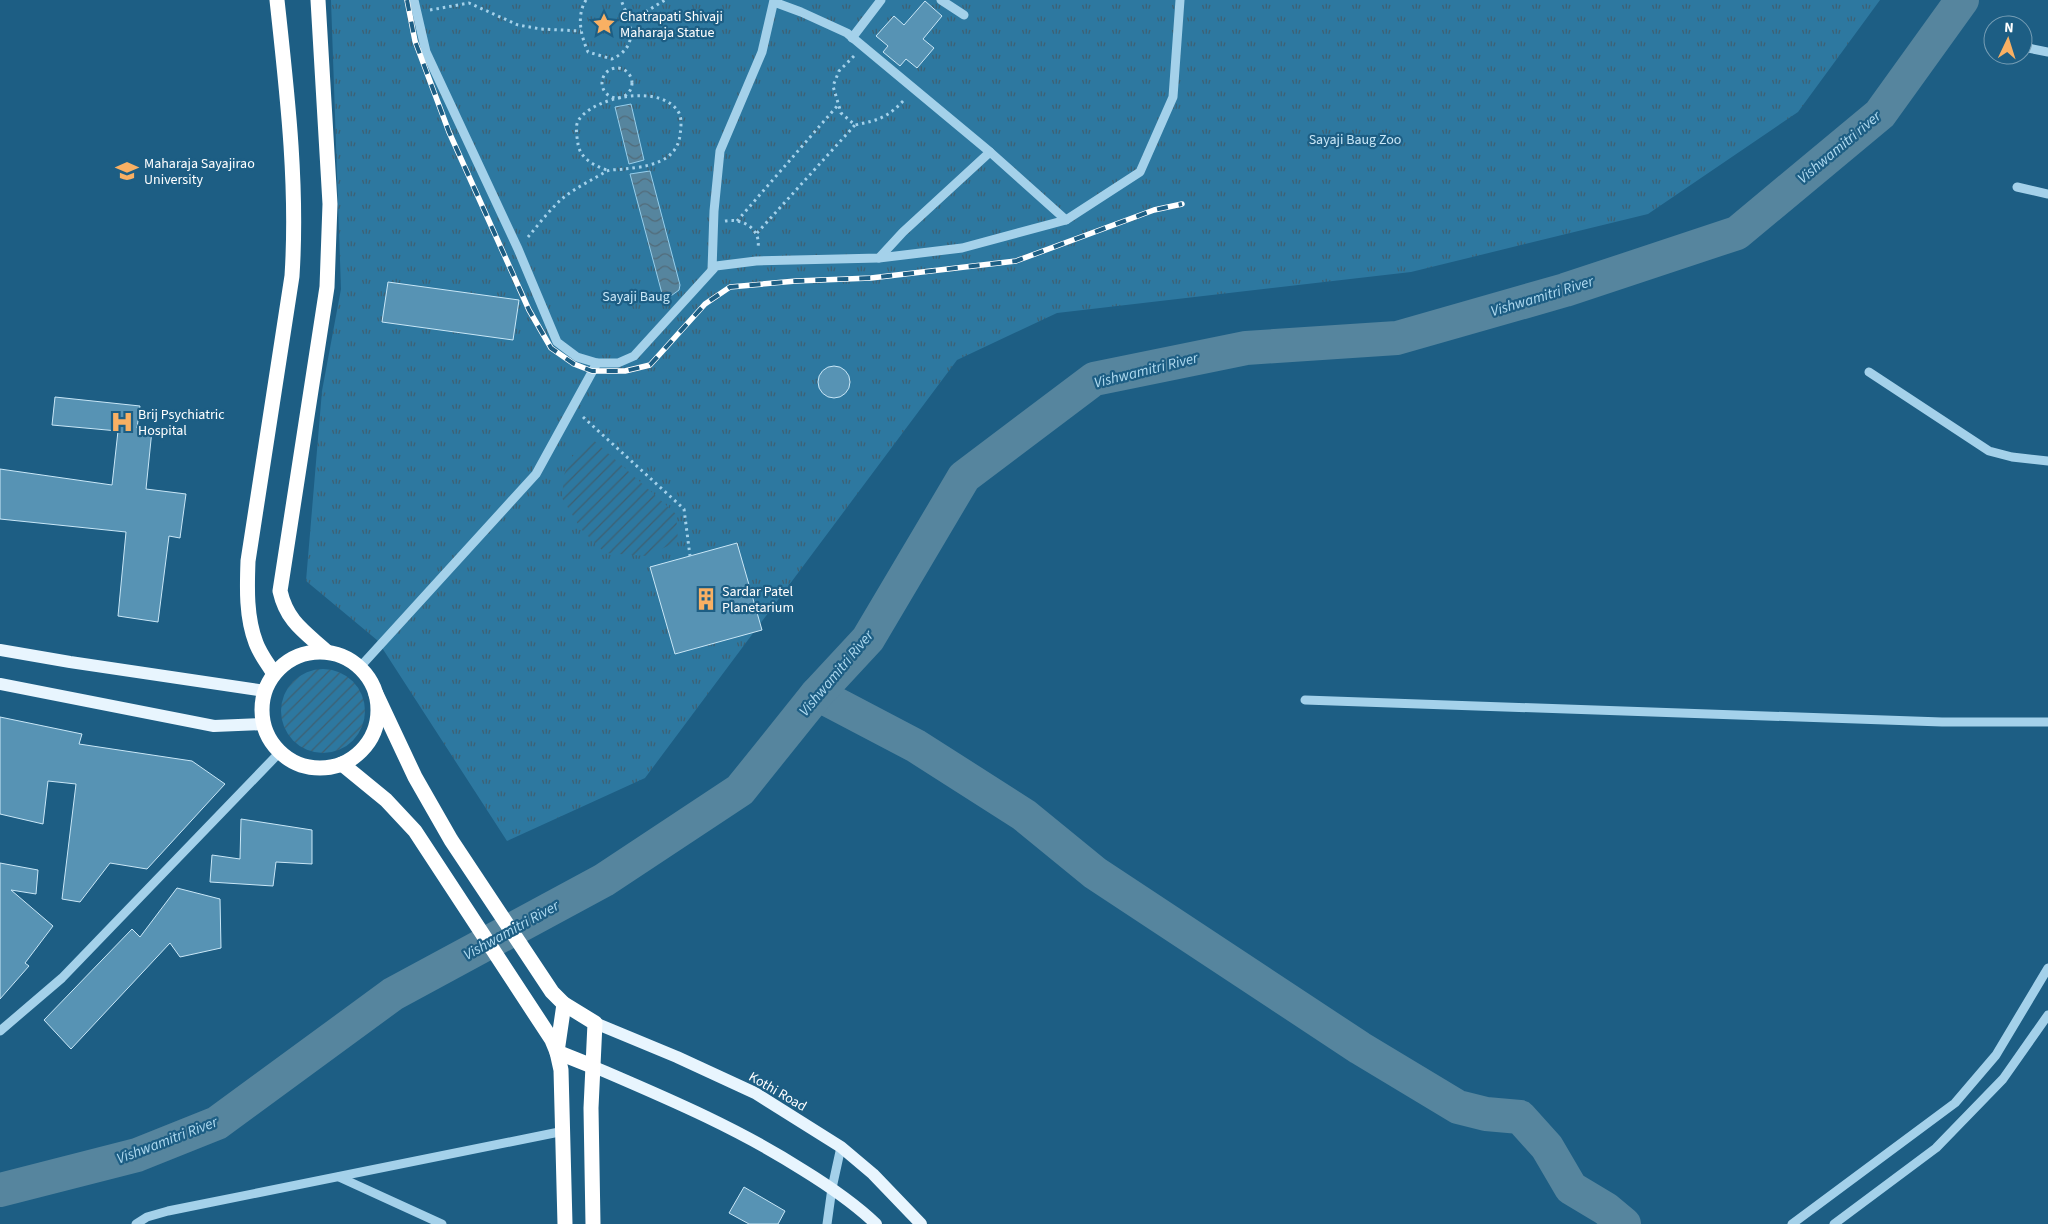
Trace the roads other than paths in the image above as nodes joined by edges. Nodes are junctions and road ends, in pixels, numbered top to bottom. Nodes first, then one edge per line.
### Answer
1 (277, 0) edge
2 (318, 0) edge
3 (414, 0) edge
4 (881, 0) edge
5 (941, 0) edge
6 (1180, 0) edge
7 (774, 1) edge
8 (964, 15) dead end
9 (852, 38) junction
10 (2033, 48) edge
11 (2048, 52) edge
12 (990, 152) junction
13 (2017, 187) dead end
14 (2048, 194) edge
15 (1066, 220) junction
16 (879, 258) junction
17 (712, 270) junction
18 (597, 362) junction
19 (1869, 372) dead end
20 (2048, 460) edge
21 (0, 650) edge
22 (327, 652) junction
23 (360, 667) junction
24 (274, 674) junction
25 (0, 684) edge
26 (265, 691) junction
27 (376, 694) junction
28 (1305, 700) dead end
29 (2048, 722) edge
30 (264, 724) junction
31 (280, 752) junction
32 (342, 764) junction
33 (2048, 968) edge
34 (564, 1004) junction
35 (2048, 1015) edge
36 (595, 1023) junction
37 (0, 1031) edge
38 (557, 1052) junction
39 (592, 1066) junction
40 (564, 1131) junction
41 (841, 1147) junction
42 (338, 1177) junction
43 (832, 1188) junction
44 (136, 1224) edge
45 (442, 1224) edge
46 (565, 1224) edge
47 (593, 1224) edge
48 (827, 1224) edge
49 (876, 1224) edge
50 (921, 1224) edge
51 (1792, 1224) edge
52 (1834, 1224) edge

1 - 24 highway
2 - 22 highway
3 - 18 street
4 - 9 street
5 - 8 street
6 - 15 street
7 - 9 street
7 - 17 street
9 - 12 street
10 - 11 street
12 - 15 street
12 - 16 street
13 - 14 street
15 - 16 street
16 - 17 street
17 - 18 street
18 - 23 street
19 - 20 street
21 - 26 main road
22 - 23 highway
22 - 24 highway
23 - 27 highway
24 - 26 highway
25 - 30 main road
26 - 30 highway
27 - 32 highway
27 - 34 highway
28 - 29 street
30 - 31 highway
31 - 32 highway
31 - 37 street
32 - 38 highway
33 - 51 street
34 - 36 highway
34 - 38 highway
35 - 52 street
36 - 39 highway
36 - 41 main road, Kothi Road
38 - 39 highway
38 - 40 highway
39 - 43 main road
39 - 47 highway
40 - 42 street
40 - 46 highway
41 - 43 street
41 - 50 main road, Kothi Road
42 - 44 street
42 - 45 street
43 - 48 street
43 - 49 main road

